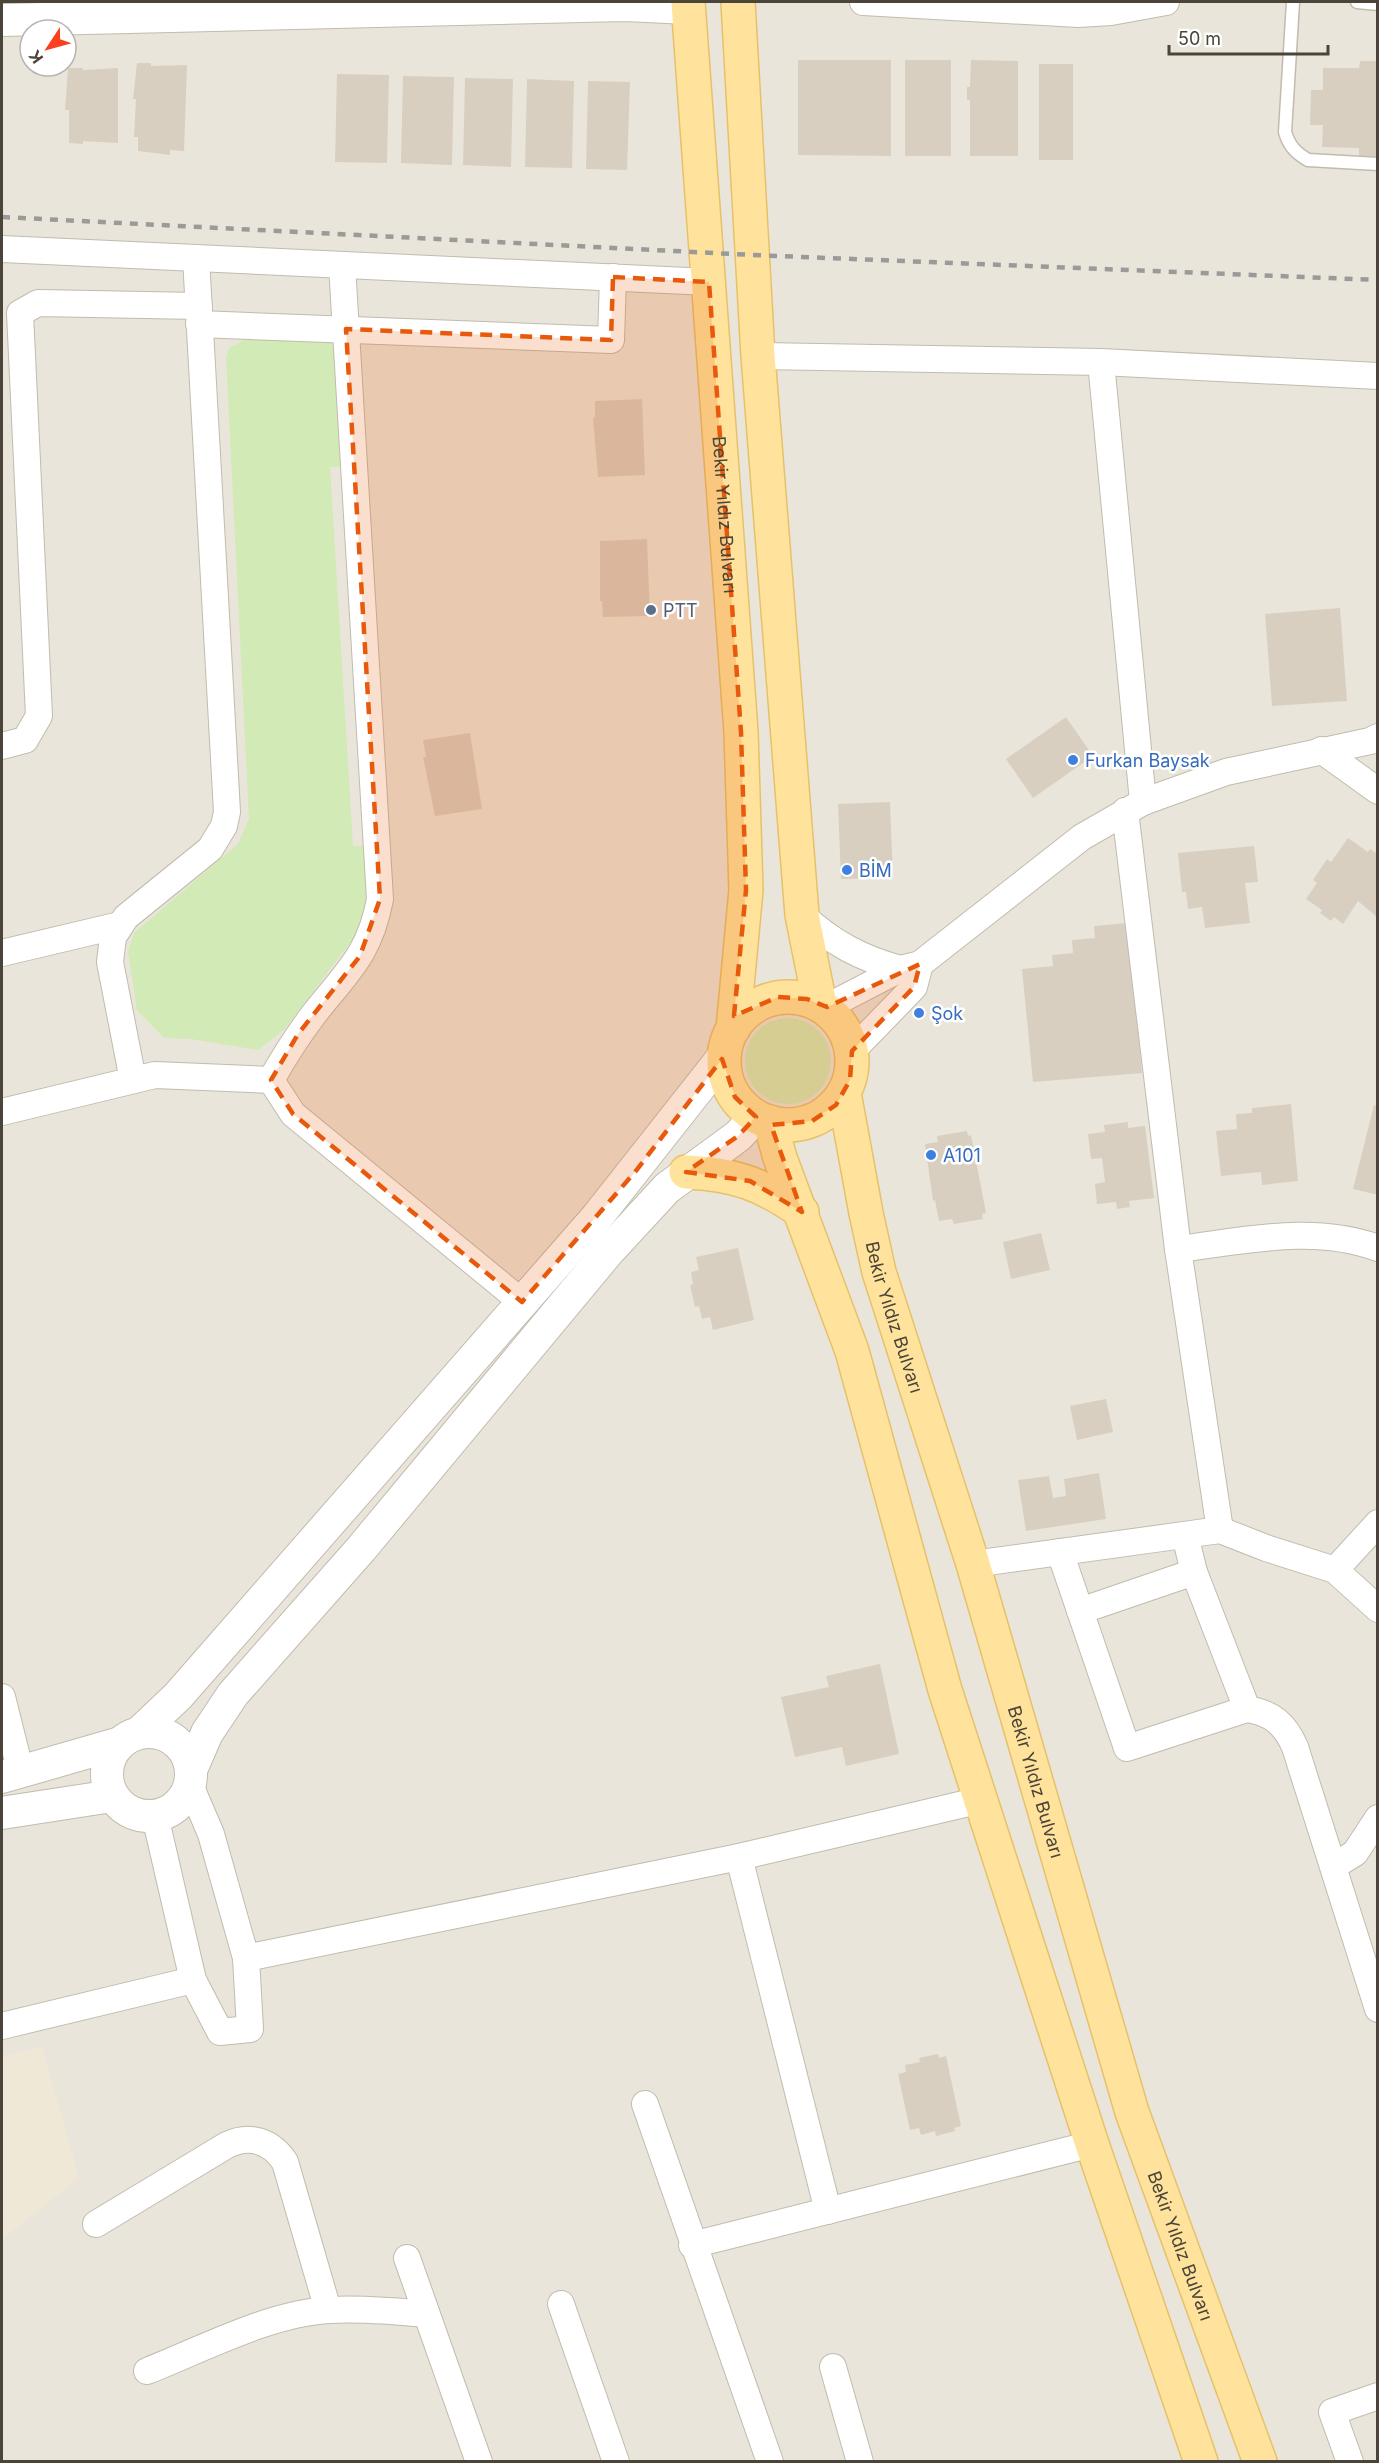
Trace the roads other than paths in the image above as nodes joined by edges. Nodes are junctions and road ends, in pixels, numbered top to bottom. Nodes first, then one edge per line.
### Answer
1 (738, 2) edge
2 (863, 2) edge
3 (1166, 2) edge
4 (1293, 2) edge
5 (1357, 2) edge
6 (624, 3) edge
7 (1131, 4) edge
8 (1377, 4) edge
9 (688, 5) edge
10 (2, 20) edge
11 (1377, 164) edge
12 (2, 249) edge
13 (196, 258) junction
14 (342, 265) junction
15 (613, 277) junction
16 (709, 282) junction
17 (199, 315) junction
18 (346, 329) junction
19 (758, 356) junction
20 (1101, 362) junction
21 (1377, 376) edge
22 (1375, 741) edge
23 (2, 746) edge
24 (1321, 750) junction
25 (1377, 791) edge
26 (1134, 806) junction
27 (802, 915) junction
28 (120, 925) junction
29 (2, 953) edge
30 (910, 967) junction
31 (823, 1007) junction
32 (728, 1042) junction
33 (852, 1051) junction
34 (133, 1080) junction
35 (271, 1080) junction
36 (844, 1093) junction
37 (2, 1112) edge
38 (763, 1119) junction
39 (686, 1172) junction
40 (802, 1212) junction
41 (1377, 1248) edge
42 (1178, 1249) junction
43 (522, 1302) junction
44 (1377, 1523) edge
45 (1220, 1530) junction
46 (1185, 1535) junction
47 (1060, 1552) junction
48 (973, 1564) junction
49 (1335, 1570) junction
50 (1194, 1572) junction
51 (1377, 1609) edge
52 (1080, 1611) junction
53 (2, 1697) edge
54 (1247, 1709) junction
55 (130, 1738) junction
56 (11, 1775) edge
57 (190, 1778) junction
58 (112, 1796) junction
59 (981, 1800) junction
60 (2, 1813) edge
61 (154, 1816) junction
62 (1377, 1818) edge
63 (740, 1857) junction
64 (1334, 1866) junction
65 (246, 1958) junction
66 (193, 1980) junction
67 (1377, 2009) edge
68 (2, 2026) edge
69 (645, 2104) dead end
70 (1092, 2144) junction
71 (828, 2211) junction
72 (96, 2224) dead end
73 (692, 2245) junction
74 (407, 2259) dead end
75 (561, 2304) dead end
76 (328, 2310) junction
77 (426, 2314) junction
78 (833, 2367) dead end
79 (147, 2371) dead end
80 (1377, 2396) edge
81 (478, 2462) edge
82 (615, 2462) edge
83 (770, 2462) edge
84 (860, 2462) edge
85 (1201, 2462) edge
86 (1260, 2462) edge
87 (1350, 2462) edge

1 - 19 main road
2 - 7 street
3 - 7 street
4 - 11 lane
5 - 8 lane
6 - 9 street
6 - 10 street
9 - 16 main road, Bekir Yıldız Bulvarı
12 - 13 street
13 - 14 street
13 - 17 street
14 - 15 street
14 - 18 street
15 - 16 street
15 - 18 street
16 - 32 main road, Bekir Yıldız Bulvarı
17 - 18 street
17 - 23 street
17 - 28 street
18 - 35 street
19 - 20 street
19 - 27 main road
20 - 21 street
20 - 26 street
22 - 24 street
24 - 25 street
24 - 26 street
26 - 30 street
26 - 42 street
27 - 30 street
27 - 31 main road
28 - 29 street
28 - 34 street
30 - 31 street
30 - 33 street
31 - 32 main road
31 - 33 main road
32 - 38 main road
32 - 43 street
33 - 36 main road
34 - 35 street
34 - 37 street
35 - 43 street
36 - 38 main road
36 - 48 main road, Bekir Yıldız Bulvarı
38 - 39 street
38 - 40 main road
39 - 40 main road
39 - 57 street
40 - 59 main road
41 - 42 street
42 - 45 street
43 - 55 street
44 - 49 street
45 - 46 street
45 - 49 street
46 - 47 street
46 - 50 street
47 - 48 street
47 - 52 street
48 - 86 main road, Bekir Yıldız Bulvarı
49 - 51 street
50 - 52 street
50 - 54 street
52 - 54 street
53 - 56 street
54 - 64 street
55 - 56 street
55 - 57 street
55 - 58 street
57 - 61 street
57 - 65 street
58 - 60 street
58 - 61 street
59 - 63 street
59 - 70 main road
61 - 66 street
62 - 64 street
63 - 65 street
63 - 71 street
64 - 67 street
65 - 66 street
66 - 68 street
69 - 73 street
70 - 71 street
70 - 85 main road
71 - 73 street
72 - 76 street
73 - 83 street
74 - 77 street
75 - 82 street
76 - 77 street
76 - 79 street
77 - 81 street
78 - 84 street
80 - 87 street

